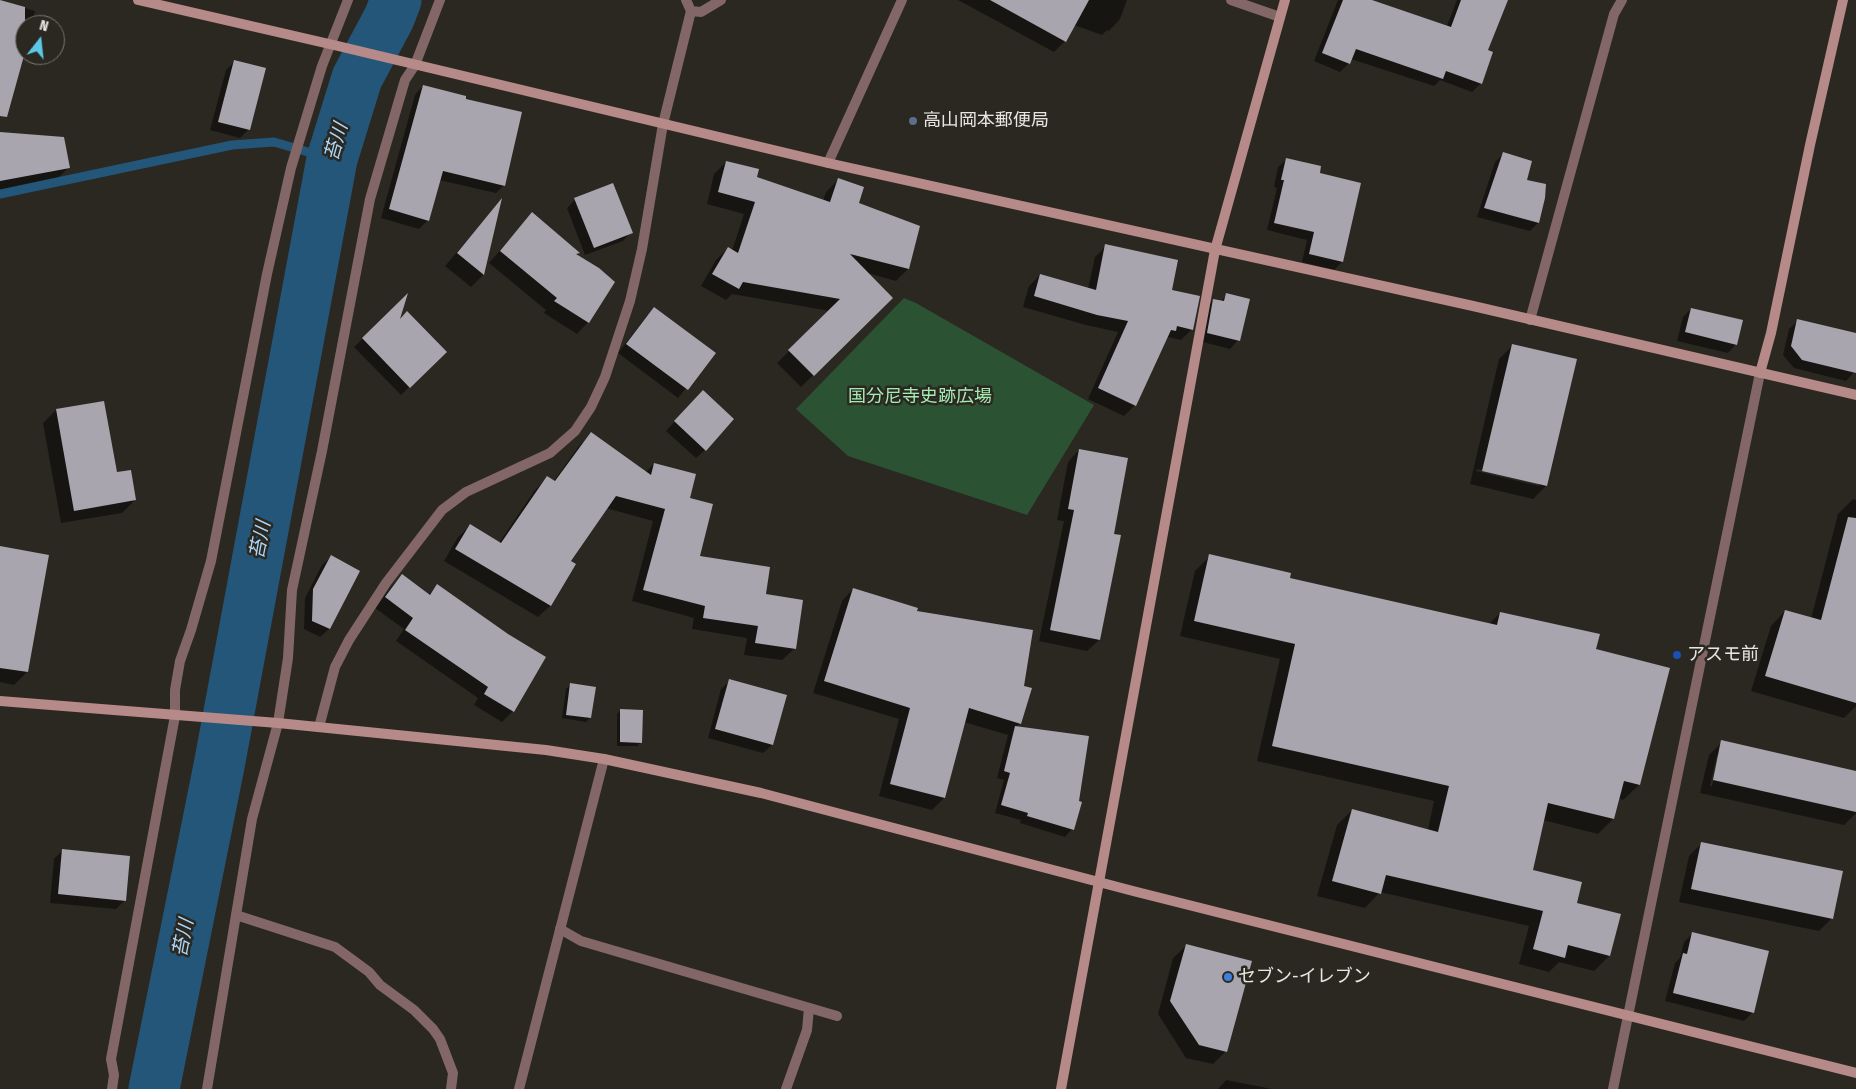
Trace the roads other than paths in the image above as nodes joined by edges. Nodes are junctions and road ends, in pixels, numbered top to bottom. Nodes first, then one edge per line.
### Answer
1 (138, 0) edge
2 (348, 0) edge
3 (440, 0) edge
4 (686, 0) edge
5 (720, 0) edge
6 (902, 0) edge
7 (1232, 0) edge
8 (1285, 0) edge
9 (1622, 0) edge
10 (1843, 0) edge
11 (691, 11) junction
12 (1280, 17) junction
13 (334, 45) junction
14 (415, 65) junction
15 (663, 124) junction
16 (828, 163) junction
17 (1215, 250) junction
18 (1530, 320) junction
19 (1760, 373) junction
20 (1856, 395) edge
21 (0, 700) edge
22 (175, 716) junction
23 (278, 723) junction
24 (319, 727) junction
25 (604, 758) junction
26 (1098, 882) junction
27 (236, 915) junction
28 (560, 929) junction
29 (809, 1008) junction
30 (837, 1016) dead end
31 (1629, 1016) junction
32 (1856, 1074) edge
33 (112, 1089) edge
34 (207, 1089) edge
35 (451, 1089) edge
36 (519, 1089) edge
37 (786, 1089) edge
38 (1061, 1089) edge
39 (1613, 1089) edge

1 - 13 street
2 - 13 street
3 - 14 street
4 - 11 street
5 - 11 street
6 - 16 street
7 - 12 street
8 - 12 street
9 - 18 street
10 - 19 street
11 - 15 street
12 - 17 street
13 - 14 street
13 - 22 street
14 - 15 street
14 - 23 street
15 - 16 street
15 - 24 street
16 - 17 street
17 - 18 street
17 - 26 street
18 - 19 street
19 - 20 street
19 - 31 street
21 - 22 street
22 - 23 street
22 - 33 street
23 - 24 street
23 - 27 street
24 - 25 street
25 - 26 street
25 - 28 street
26 - 31 street
26 - 38 street
27 - 34 street
27 - 35 street
28 - 29 street
28 - 36 street
29 - 30 street
29 - 37 street
31 - 32 street
31 - 39 street

